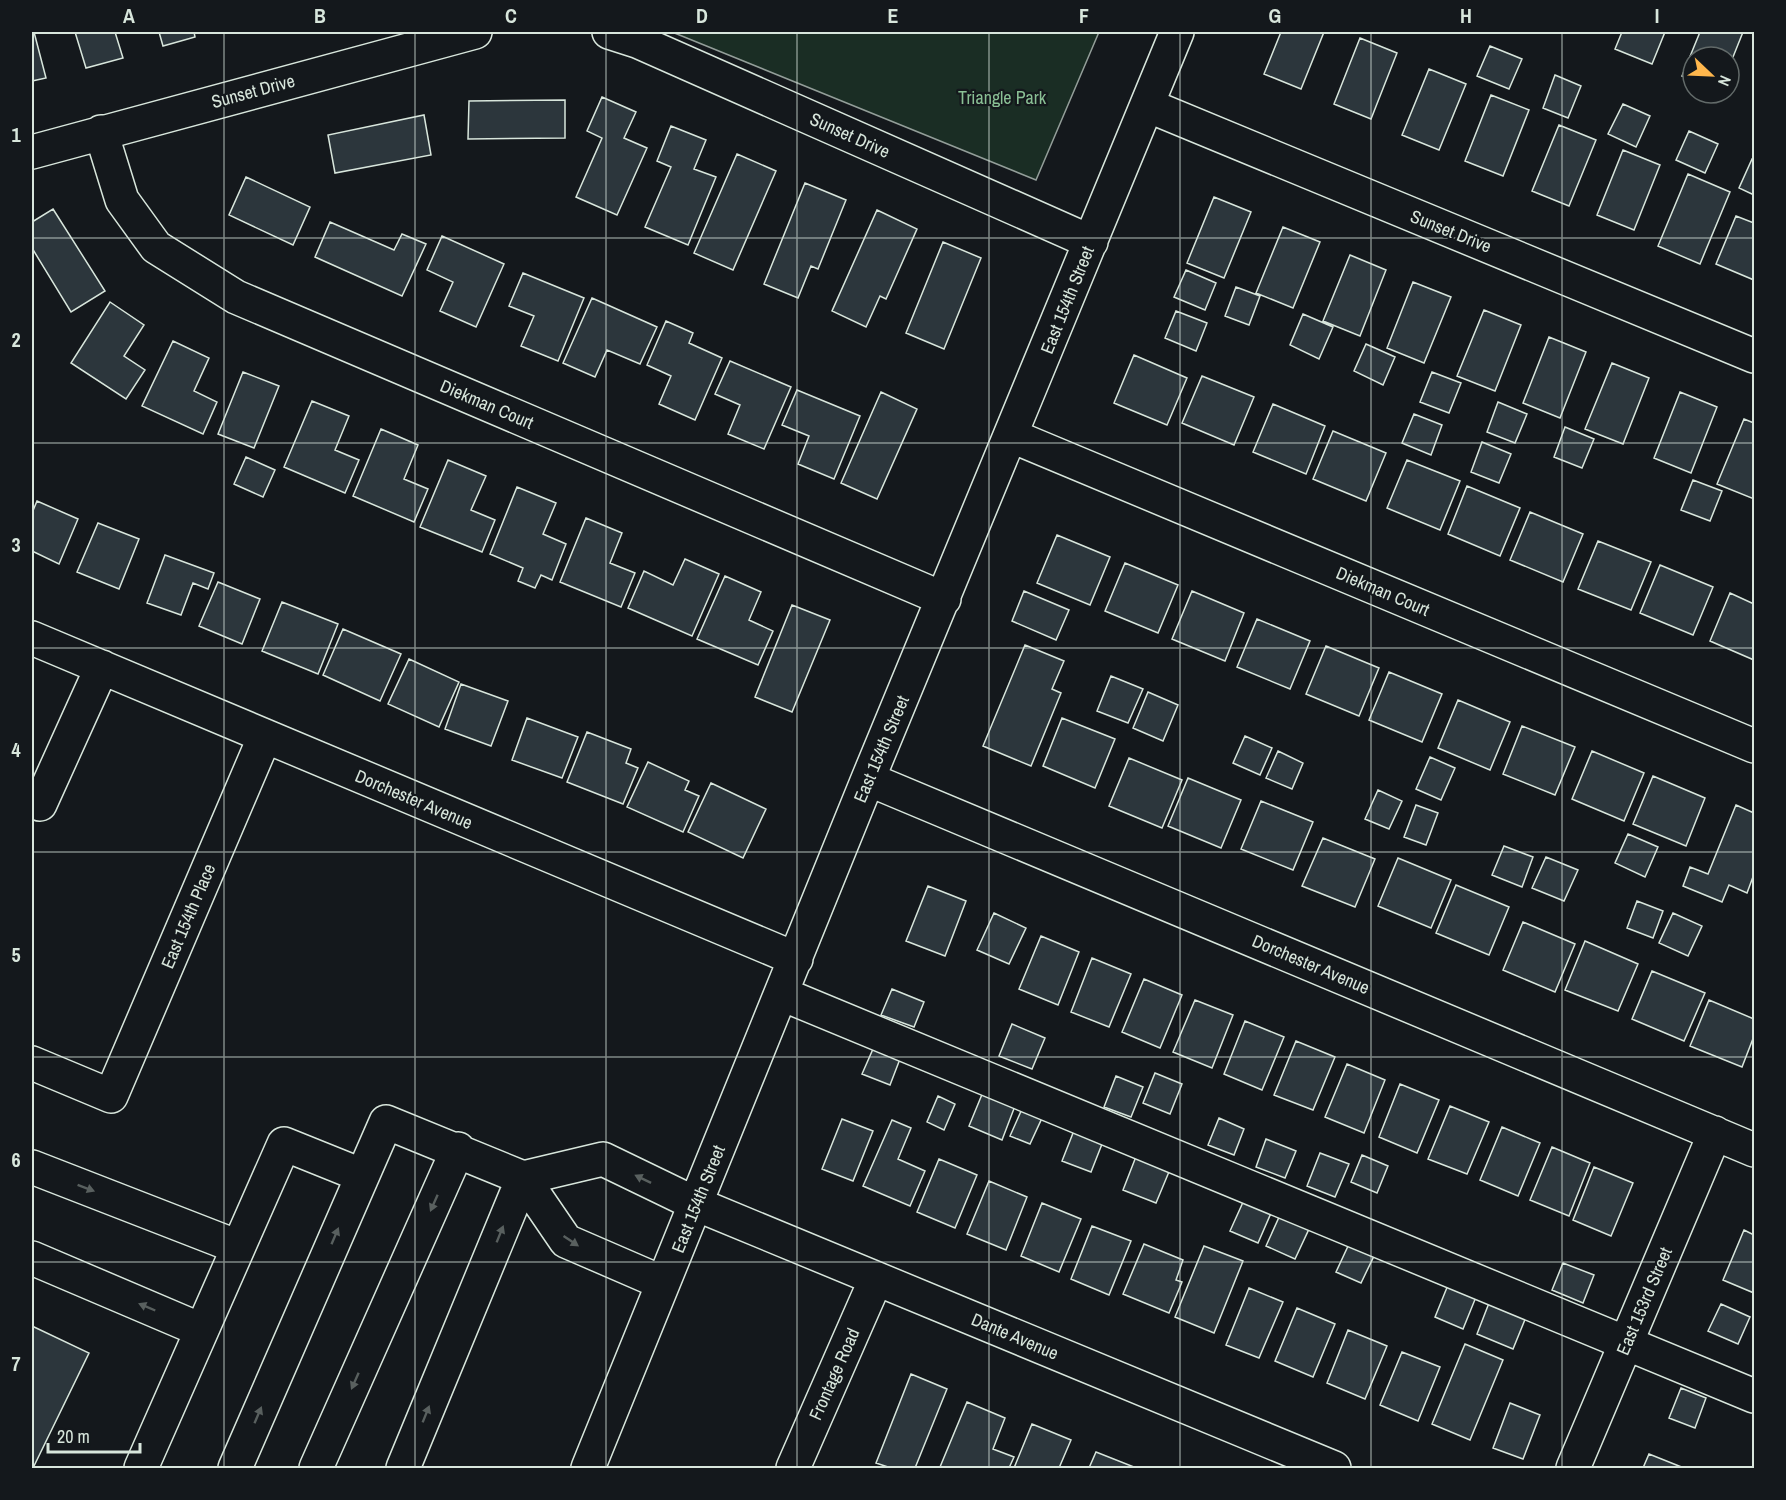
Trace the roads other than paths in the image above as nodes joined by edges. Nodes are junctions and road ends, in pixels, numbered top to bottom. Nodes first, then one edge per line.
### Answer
1 (475, 32) edge
2 (609, 32) edge
3 (1177, 32) edge
4 (1147, 105) junction
5 (101, 132) junction
6 (32, 152) edge
7 (1090, 242) junction
8 (1755, 356) edge
9 (1012, 436) junction
10 (944, 599) junction
11 (32, 638) edge
12 (102, 667) junction
13 (265, 736) junction
14 (1755, 746) edge
15 (868, 779) junction
16 (40, 804) dead end
17 (796, 959) junction
18 (782, 994) junction
19 (32, 1063) edge
20 (1715, 1133) junction
21 (458, 1149) junction
22 (1755, 1150) edge
23 (32, 1167) edge
24 (361, 1174) junction
25 (523, 1178) junction
26 (696, 1204) junction
27 (238, 1247) junction
28 (32, 1258) edge
29 (876, 1279) junction
30 (663, 1283) junction
31 (201, 1330) junction
32 (1626, 1343) junction
33 (1755, 1396) edge
34 (141, 1468) edge
35 (235, 1468) edge
36 (316, 1468) edge
37 (403, 1468) edge
38 (588, 1468) edge
39 (793, 1468) edge
40 (1334, 1468) edge
41 (1573, 1468) edge

1 - 5 street, Sunset Drive
2 - 7 street, Sunset Drive
3 - 4 street, East 154th Street
4 - 7 street, East 154th Street
4 - 8 street, Sunset Drive
5 - 6 street, Sunset Drive
5 - 10 street, Diekman Court
7 - 9 street, East 154th Street
9 - 10 street, East 154th Street
9 - 14 street, Diekman Court
10 - 15 street, East 154th Street
11 - 12 street, Dorchester Avenue
12 - 13 street, Dorchester Avenue
12 - 16 street
13 - 17 street, Dorchester Avenue
13 - 19 street, East 154th Place
15 - 17 street, East 154th Street
15 - 20 street, Dorchester Avenue
17 - 18 street, East 154th Street
18 - 26 street, East 154th Street
18 - 32 street
20 - 22 street, Dorchester Avenue
20 - 32 street, East 153rd Street
21 - 24 street
21 - 25 street
21 -> 36 street
23 -> 27 street
24 - 27 street
35 -> 24 street
26 -> 25 street, Dante Avenue
25 -> 30 street
37 -> 25 street
26 - 29 street, Dante Avenue
26 - 30 street, East 154th Street
27 - 31 street
31 -> 28 street
29 - 39 street, Frontage Road
29 - 40 street, Dante Avenue
30 - 38 street, East 154th Street
31 - 34 street
32 - 33 street
32 - 41 street, East 153rd Street

